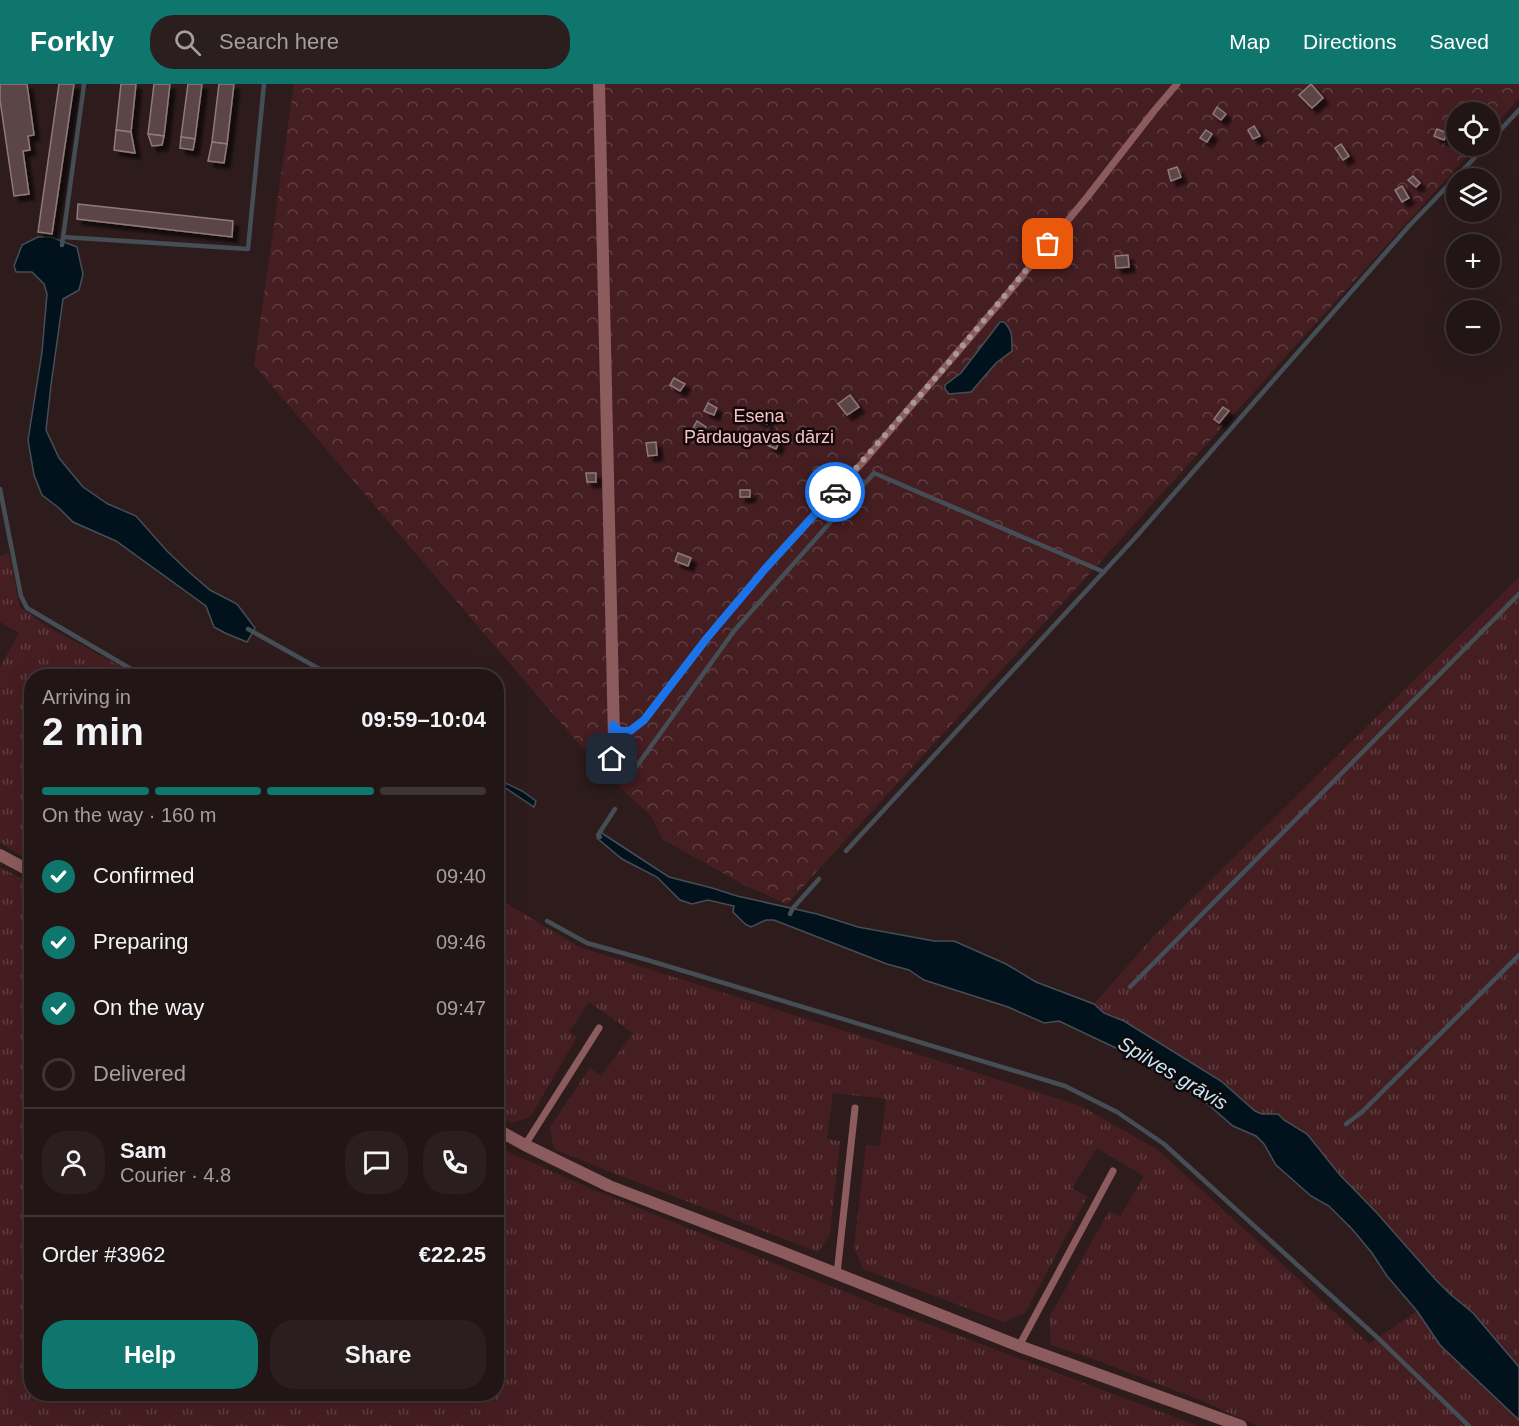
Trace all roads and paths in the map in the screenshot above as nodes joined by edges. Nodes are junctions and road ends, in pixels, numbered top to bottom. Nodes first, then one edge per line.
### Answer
1 (598, 84) edge
2 (1177, 84) edge
3 (613, 725) junction
4 (612, 759) dead end
5 (0, 855) edge
6 (24, 868) edge
7 (598, 1028) dead end
8 (855, 1108) dead end
9 (504, 1133) edge
10 (525, 1145) junction
11 (1113, 1171) dead end
12 (837, 1274) junction
13 (1019, 1346) junction
14 (1241, 1426) edge

1 - 3 street
2 - 3 lane
3 - 4 street
5 - 6 street
7 - 10 lane
8 - 12 lane
9 - 10 street
10 - 12 street
11 - 13 lane
12 - 13 street
13 - 14 street

